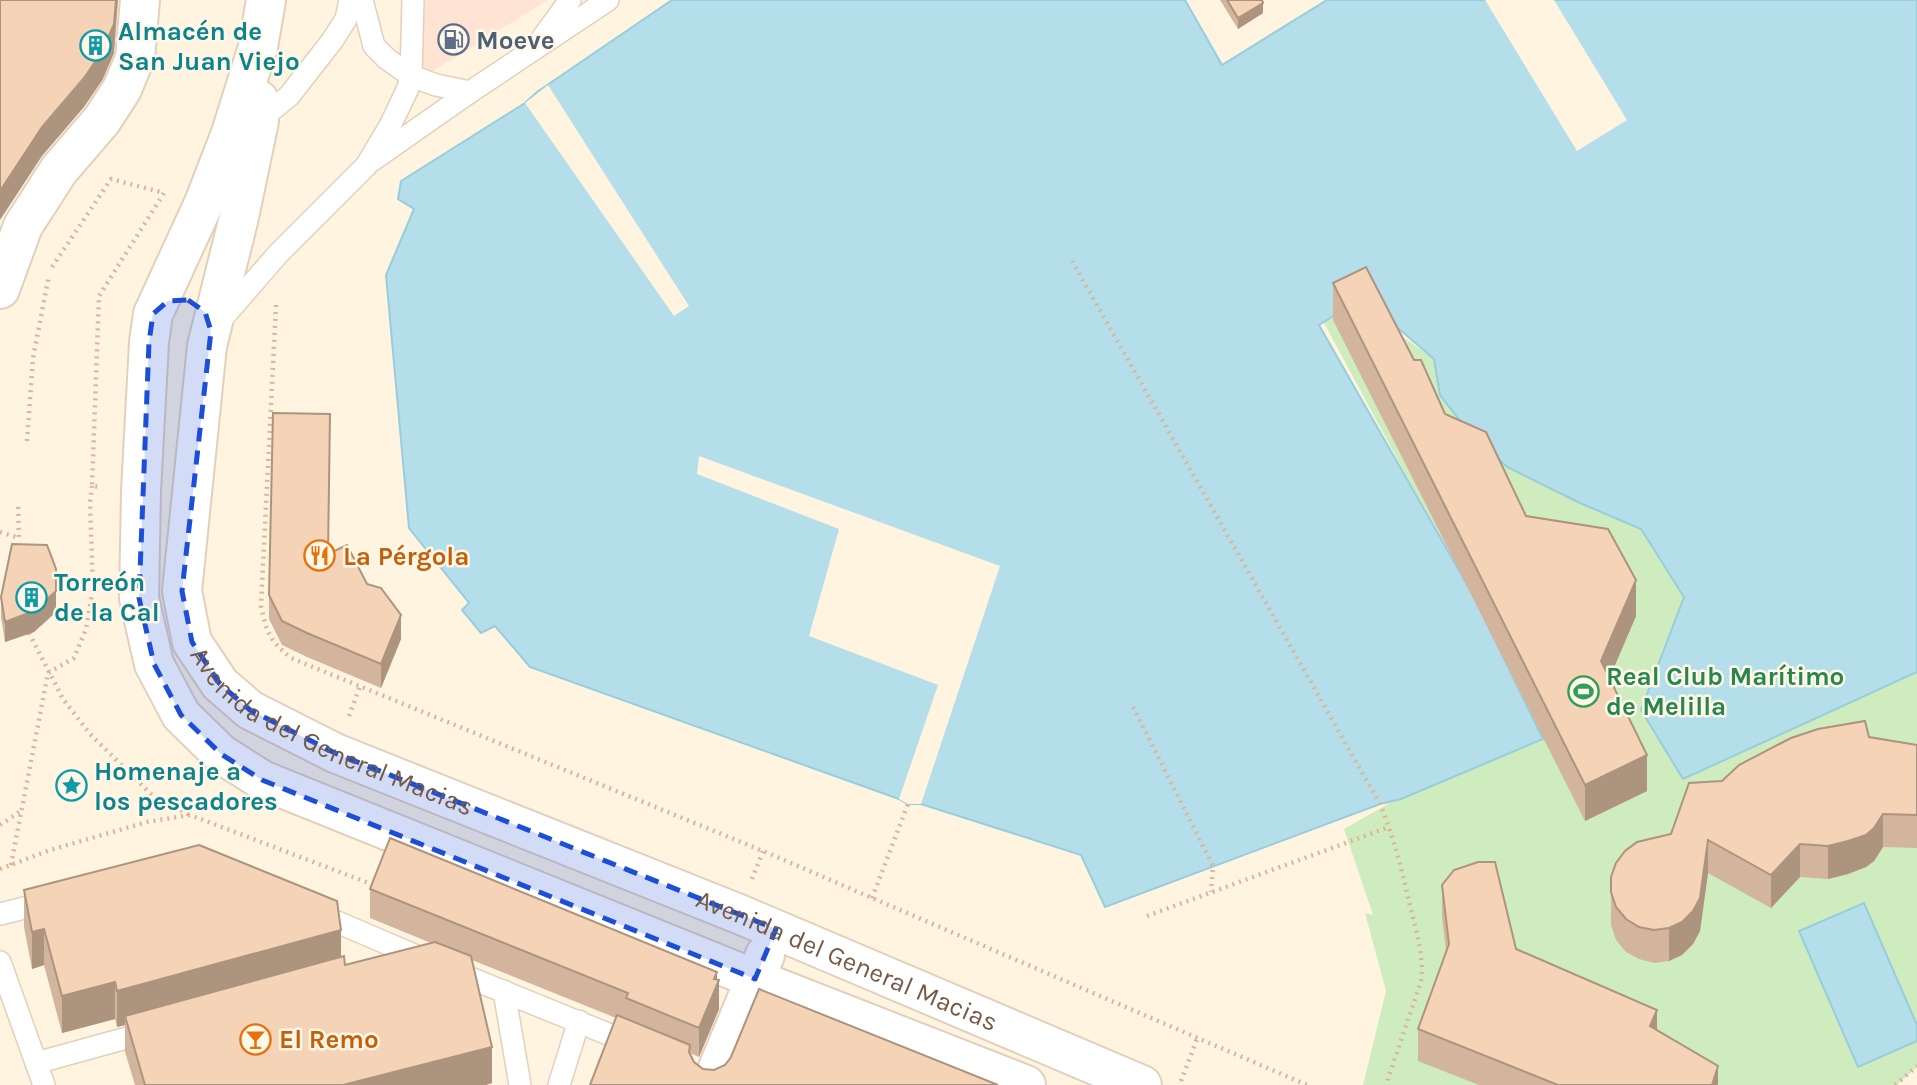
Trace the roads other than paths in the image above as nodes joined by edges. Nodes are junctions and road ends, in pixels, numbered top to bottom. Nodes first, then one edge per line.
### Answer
1 (140, 0) edge
2 (266, 0) edge
3 (350, 0) edge
4 (362, 0) edge
5 (413, 0) edge
6 (570, 0) edge
7 (608, 0) edge
8 (533, 50) junction
9 (411, 76) junction
10 (470, 92) junction
11 (245, 127) junction
12 (366, 166) junction
13 (0, 289) edge
14 (151, 328) junction
15 (209, 339) junction
16 (72, 896) edge
17 (295, 904) edge
18 (0, 914) edge
19 (776, 929) junction
20 (421, 958) junction
21 (0, 962) edge
22 (394, 965) edge
23 (755, 979) junction
24 (504, 991) junction
25 (579, 1021) junction
26 (169, 1027) edge
27 (655, 1053) edge
28 (36, 1063) junction
29 (1069, 1070) edge
30 (706, 1077) edge
31 (44, 1085) edge
32 (520, 1085) edge
33 (559, 1085) edge
34 (1026, 1085) edge
35 (1142, 1085) edge

1 - 13 street
2 - 11 street, Avenida del General Macias
3 - 11 lane
4 - 9 lane
5 - 9 lane
6 - 8 lane
7 - 8 lane
8 - 10 lane
9 - 10 lane
9 - 12 lane
10 - 12 lane
11 - 14 street, Avenida del General Macias
11 - 15 street, Avenida del General Macias
12 - 15 lane
14 - 15 street
14 - 15 street
14 - 23 street, Avenida del General Macias
15 - 19 street, Avenida del General Macias
16 - 18 lane
17 - 20 lane
19 - 23 street
19 - 29 street, Avenida del General Macias
20 - 22 lane
20 - 24 lane
21 - 28 lane
23 - 30 street
23 - 34 street, Avenida del General Macias
24 - 25 lane
24 - 32 lane
25 - 27 lane
25 - 33 lane
26 - 28 lane
28 - 31 lane
29 - 35 street, Avenida del General Macias

